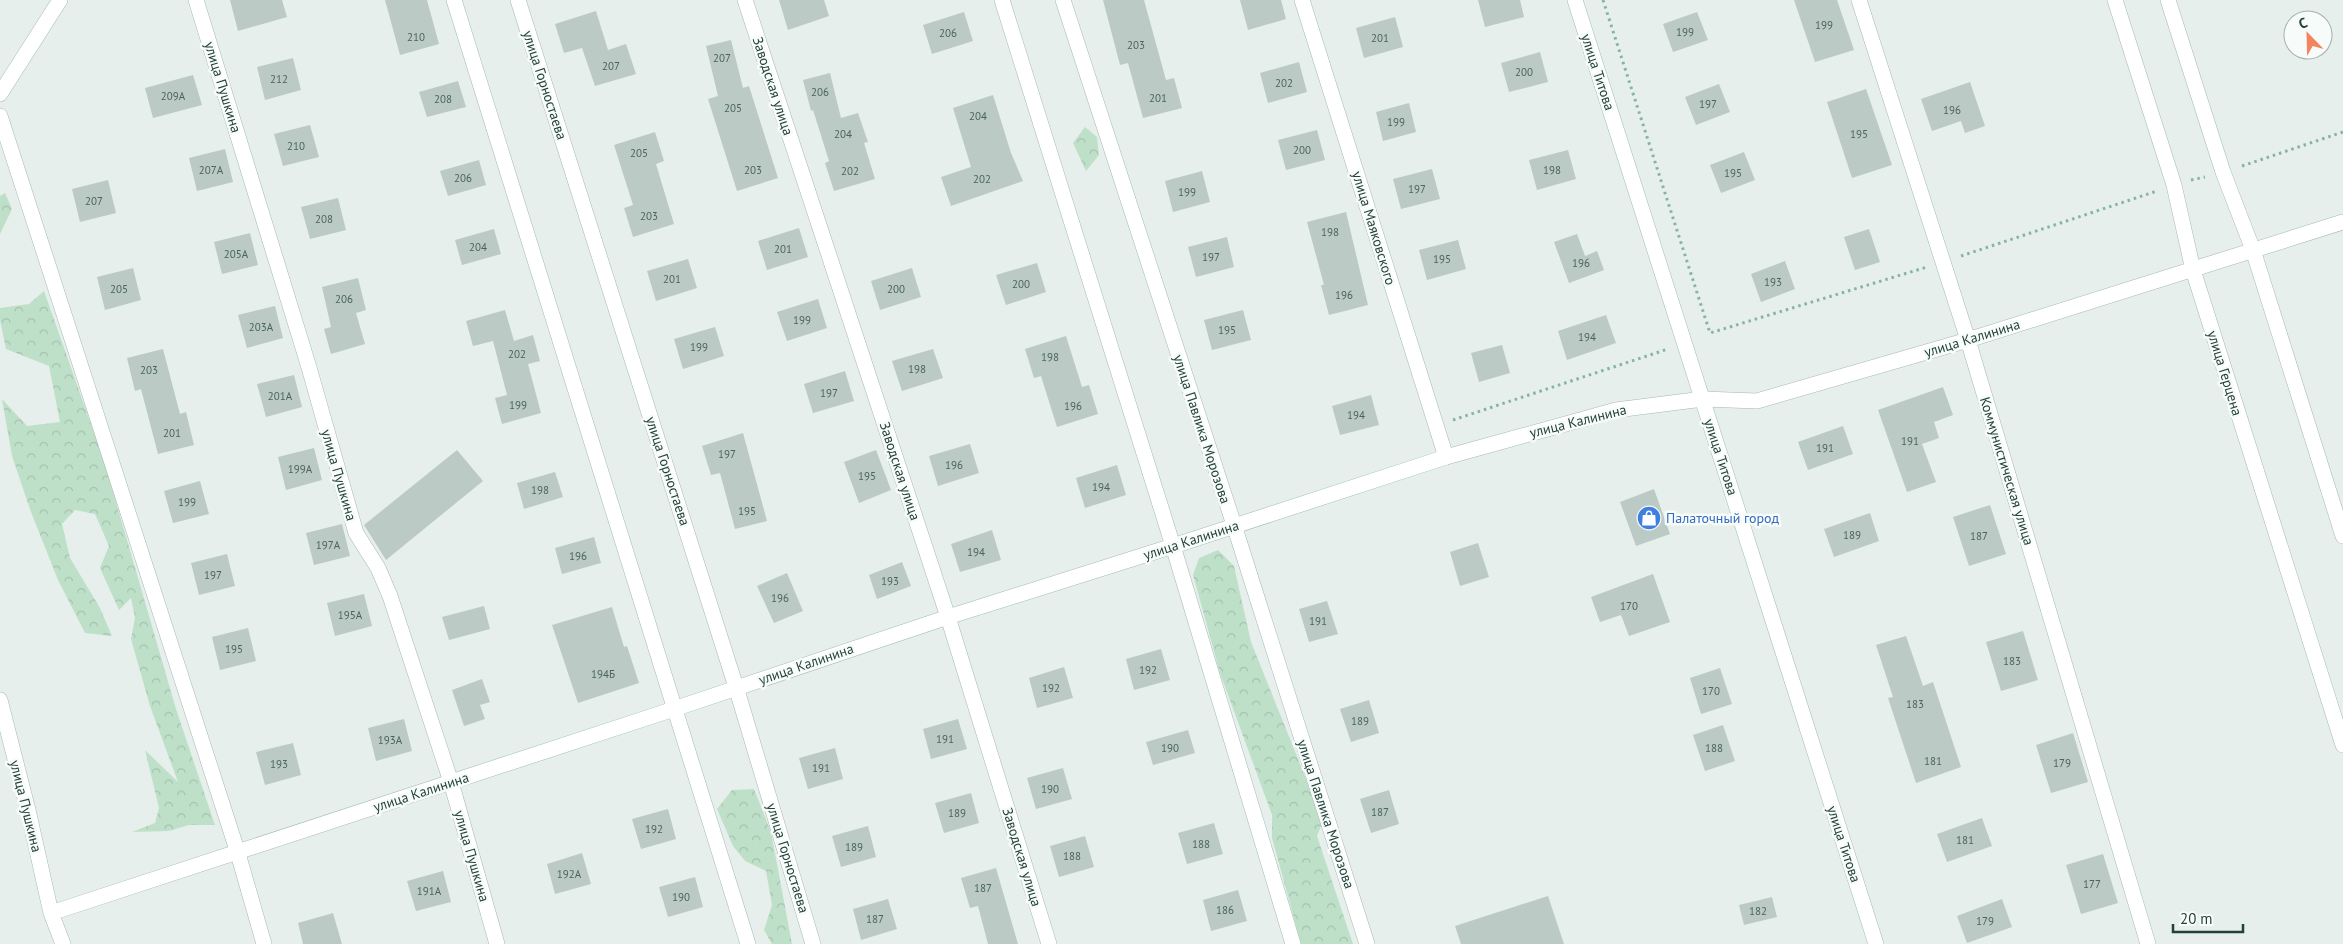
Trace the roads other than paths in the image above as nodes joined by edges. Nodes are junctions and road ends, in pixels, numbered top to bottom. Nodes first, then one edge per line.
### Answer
1 (60, 0) edge
2 (196, 0) edge
3 (454, 0) edge
4 (518, 0) edge
5 (745, 0) edge
6 (1002, 0) edge
7 (1063, 0) edge
8 (1302, 0) edge
9 (1575, 0) edge
10 (1859, 0) edge
11 (2115, 0) edge
12 (2168, 0) edge
13 (0, 94) edge
14 (0, 116) edge
15 (2343, 222) edge
16 (2253, 250) junction
17 (2193, 270) junction
18 (1968, 340) junction
19 (1703, 399) junction
20 (1446, 457) junction
21 (1234, 525) junction
22 (2343, 536) edge
23 (1173, 546) junction
24 (948, 617) junction
25 (736, 688) junction
26 (0, 700) edge
27 (674, 709) junction
28 (2343, 744) edge
29 (451, 782) junction
30 (237, 850) junction
31 (51, 913) junction
32 (63, 944) edge
33 (264, 944) edge
34 (498, 944) edge
35 (748, 944) edge
36 (813, 944) edge
37 (1049, 944) edge
38 (1293, 944) edge
39 (1367, 944) edge
40 (1876, 944) edge
41 (2148, 944) edge

1 - 13 street
2 - 29 street, улица Пушкина
3 - 27 street
4 - 25 street, улица Горностаева
5 - 24 street, Заводская улица
6 - 23 street
7 - 21 street, улица Павлика Морозова
8 - 20 street, улица Маяковского
9 - 19 street, улица Титова
10 - 18 street, Коммунистическая улица
11 - 17 street, улица Герцена
12 - 16 street
14 - 30 street
15 - 16 street, улица Калинина
16 - 17 street, улица Калинина
16 - 22 street
17 - 18 street, улица Калинина
17 - 28 street, улица Герцена
18 - 19 street, улица Калинина
18 - 41 street, Коммунистическая улица
19 - 20 street, улица Калинина
19 - 40 street, улица Титова
20 - 21 street, улица Калинина
21 - 23 street, улица Калинина
21 - 39 street, улица Павлика Морозова
23 - 24 street, улица Калинина
23 - 38 street
24 - 25 street, улица Калинина
24 - 37 street, Заводская улица
25 - 27 street, улица Калинина
25 - 36 street, улица Горностаева
26 - 31 street, улица Пушкина
27 - 29 street, улица Калинина
27 - 35 street
29 - 30 street, улица Калинина
29 - 34 street, улица Пушкина
30 - 31 street, улица Калинина
30 - 33 street
31 - 32 street, улица Пушкина

